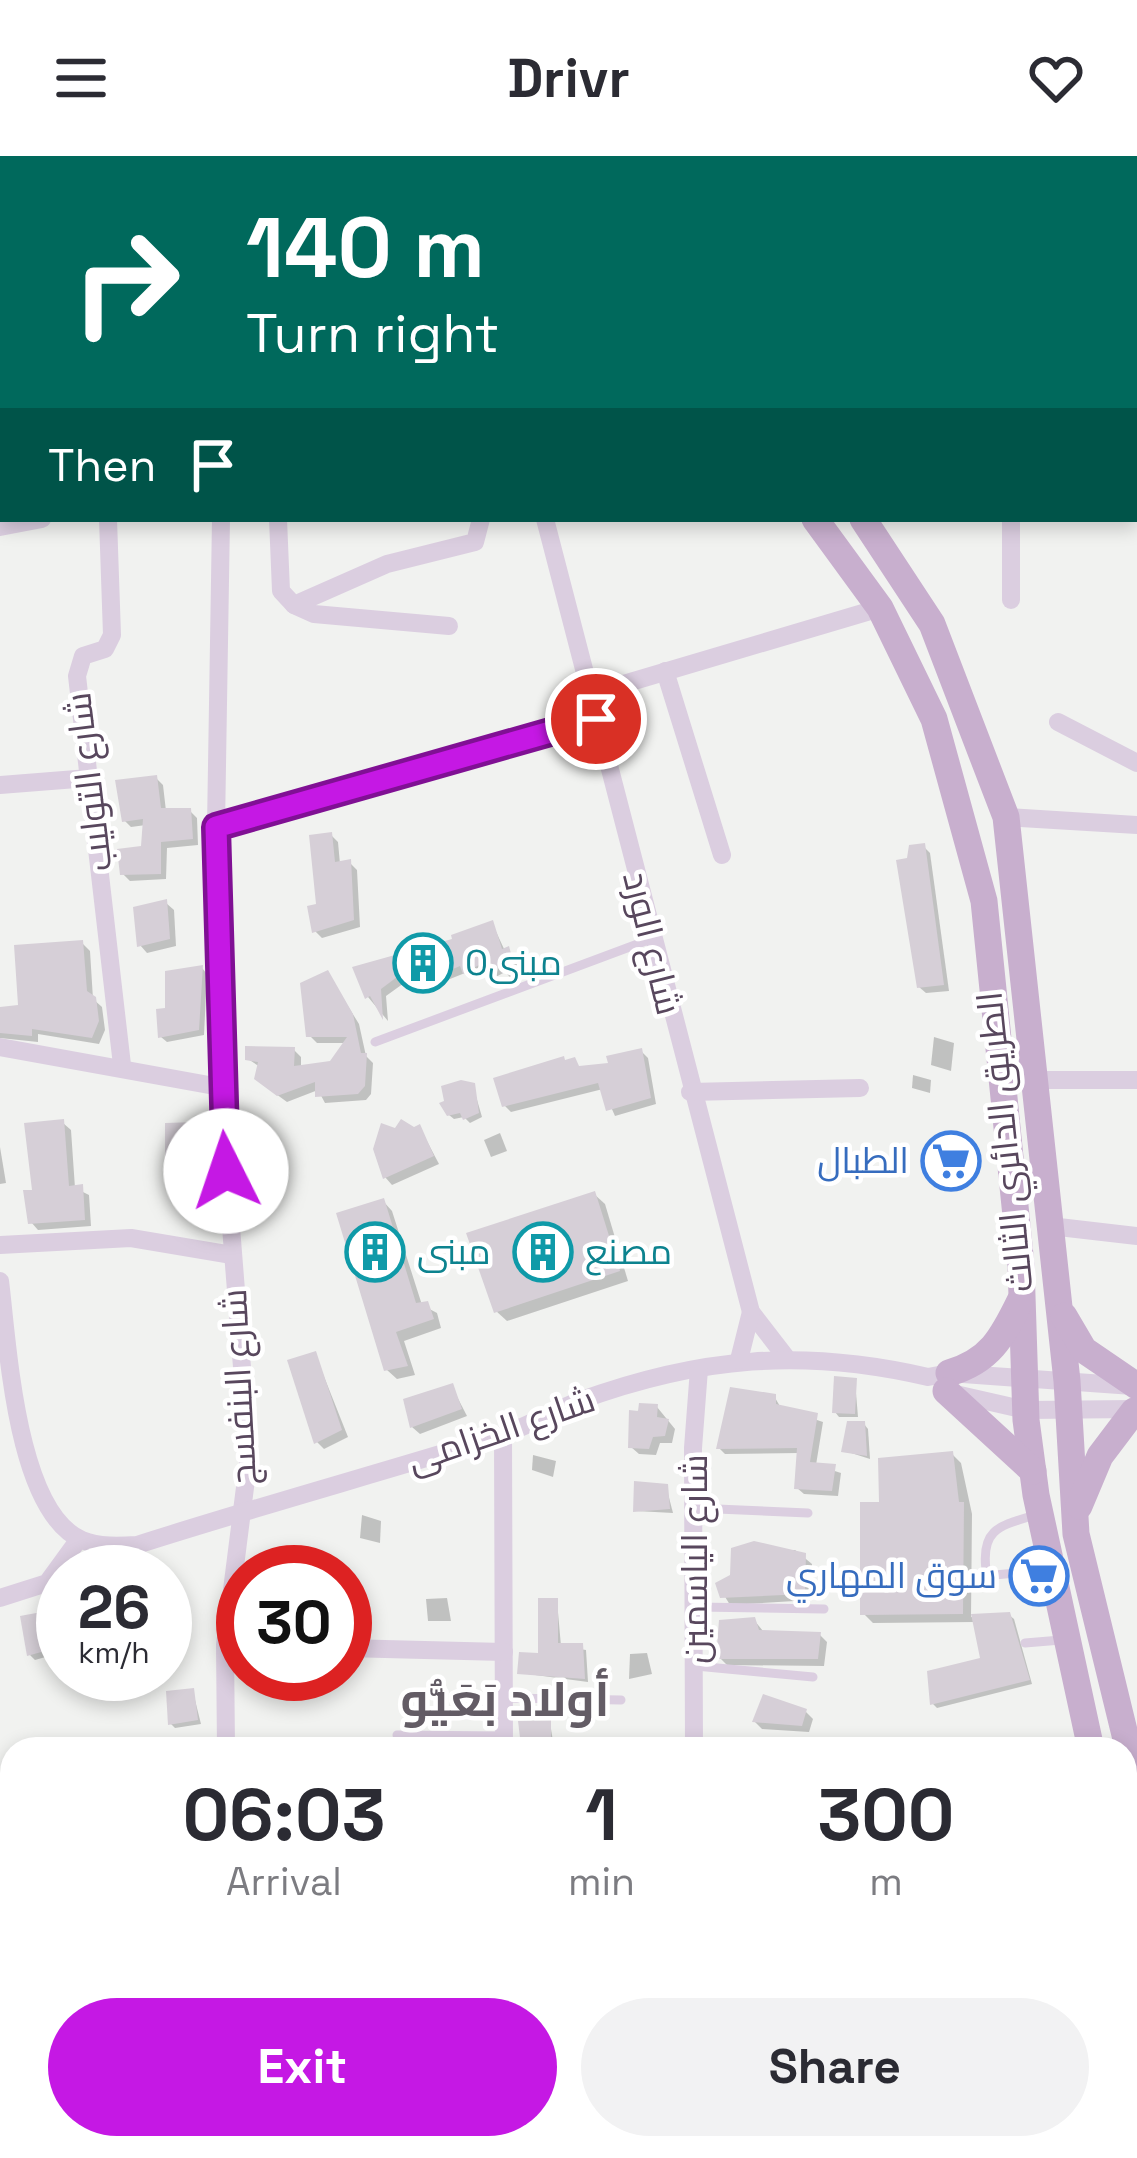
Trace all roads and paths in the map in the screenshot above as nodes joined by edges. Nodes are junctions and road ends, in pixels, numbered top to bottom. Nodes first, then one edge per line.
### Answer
1 (108, 522) edge
2 (220, 522) edge
3 (278, 522) edge
4 (480, 522) edge
5 (546, 522) edge
6 (817, 522) edge
7 (865, 522) edge
8 (1011, 522) edge
9 (1011, 600) dead end
10 (295, 605) junction
11 (880, 608) junction
12 (448, 626) dead end
13 (665, 671) junction
14 (590, 694) junction
15 (596, 719) junction
16 (1058, 722) dead end
17 (1137, 764) edge
18 (89, 778) junction
19 (0, 785) edge
20 (1006, 817) junction
21 (1137, 825) edge
22 (216, 827) junction
23 (722, 855) dead end
24 (651, 939) junction
25 (375, 1042) dead end
26 (0, 1047) edge
27 (122, 1065) junction
28 (1034, 1080) junction
29 (1137, 1080) edge
30 (220, 1087) junction
31 (860, 1088) dead end
32 (690, 1092) junction
33 (1050, 1226) junction
34 (1137, 1236) edge
35 (0, 1245) edge
36 (232, 1255) junction
37 (0, 1282) edge
38 (1021, 1297) junction
39 (1059, 1301) junction
40 (751, 1312) junction
41 (784, 1356) junction
42 (739, 1360) junction
43 (699, 1369) junction
44 (1025, 1378) junction
45 (941, 1380) junction
46 (1067, 1381) junction
47 (1136, 1402) edge
48 (1026, 1410) junction
49 (1066, 1412) junction
50 (502, 1435) junction
51 (1033, 1471) junction
52 (694, 1508) junction
53 (244, 1511) junction
54 (808, 1513) dead end
55 (1040, 1513) junction
56 (1076, 1534) junction
57 (79, 1539) junction
58 (241, 1545) edge
59 (1053, 1570) junction
60 (0, 1598) edge
61 (696, 1607) junction
62 (824, 1610) dead end
63 (1067, 1640) junction
64 (1024, 1643) dead end
65 (372, 1649) edge
66 (504, 1652) junction
67 (695, 1666) junction
68 (813, 1677) dead end
69 (1125, 1690) edge
70 (504, 1699) junction
71 (621, 1700) dead end
72 (230, 1701) edge
73 (398, 1735) dead end
74 (227, 1737) edge
75 (428, 1737) edge
76 (504, 1737) edge
77 (694, 1737) edge
78 (1087, 1737) edge
79 (1131, 1737) edge

1 - 18 street, شارع التوليب
2 - 22 street, شارع البنفسج
3 - 10 street
4 - 10 street
5 - 14 street, شارع الورد
6 - 11 main road, الطريق الدائري الثالث
7 - 20 main road, الطريق الدائري الثالث
8 - 9 street
10 - 12 street
11 - 13 street
11 - 38 main road, الطريق الدائري الثالث
13 - 14 street
13 - 23 street
14 - 15 street, شارع الورد
15 - 22 street
15 - 24 street, شارع الورد
16 - 17 street
18 - 19 street
18 - 27 street, شارع التوليب
20 - 21 street
20 - 28 main road, الطريق الدائري الثالث
22 - 30 street, شارع البنفسج
24 - 25 lane
24 - 32 street, شارع الورد
26 - 27 street
27 - 30 street
28 - 29 street
28 - 33 main road, الطريق الدائري الثالث
30 - 36 street, شارع البنفسج
31 - 32 street
32 - 40 street, شارع الورد
33 - 34 street
33 - 39 main road, الطريق الدائري الثالث
35 - 36 street
36 - 53 street, شارع البنفسج
37 - 57 street
38 - 44 main road, الطريق الدائري الثالث
38 - 45 main road
39 - 46 main road, الطريق الدائري الثالث
39 - 47 main road
40 - 41 street, شارع الورد
40 - 42 street
41 - 42 street, شارع الخزامى
41 - 45 street, شارع الخزامى
42 - 43 street, شارع الخزامى
43 - 50 street, شارع الخزامى
43 - 52 street, شارع الياسمين
44 - 45 street
44 - 46 street
44 - 48 main road, الطريق الدائري الثالث
45 - 48 street
45 - 51 main road
46 - 47 street
46 - 49 main road, الطريق الدائري الثالث
47 - 49 street
47 - 56 main road
48 - 49 street
48 - 51 main road, الطريق الدائري الثالث
49 - 56 main road, الطريق الدائري الثالث
50 - 53 street, شارع الخزامى
50 - 66 street
51 - 55 main road, الطريق الدائري الثالث
52 - 54 lane
52 - 61 street, شارع الياسمين
53 - 57 street, شارع الخزامى
53 - 58 street, شارع البنفسج
55 - 59 main road, الطريق الدائري الثالث
55 - 59 lane
56 - 69 main road, الطريق الدائري الثالث
57 - 60 street
59 - 63 main road, الطريق الدائري الثالث
61 - 62 lane
61 - 67 street, شارع الياسمين
63 - 64 lane
63 - 78 main road, الطريق الدائري الثالث
65 - 66 street
66 - 70 street
67 - 68 lane
67 - 77 street, شارع الياسمين
69 - 79 main road, الطريق الدائري الثالث
70 - 71 lane
70 - 76 street
72 - 74 street, شارع البنفسج
73 - 75 lane

